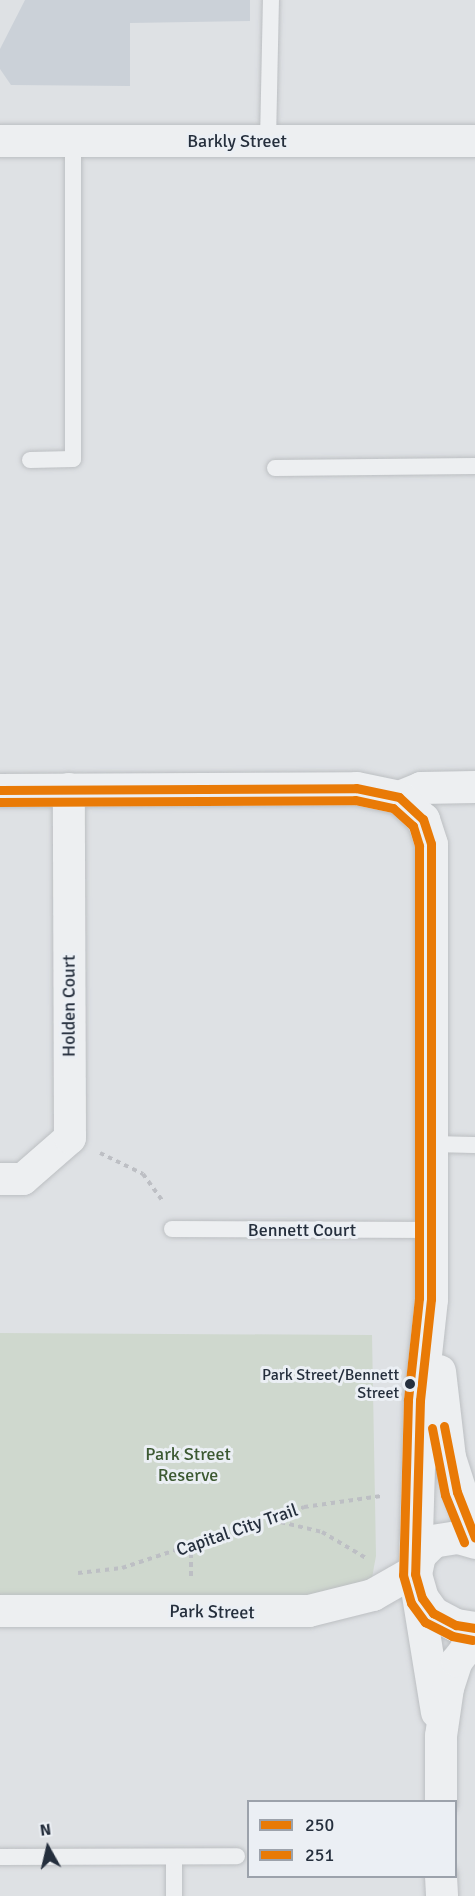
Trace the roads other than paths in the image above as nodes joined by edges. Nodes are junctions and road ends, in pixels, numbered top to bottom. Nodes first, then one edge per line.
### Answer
1 (271, 0) edge
2 (0, 141) edge
3 (74, 141) junction
4 (268, 141) junction
5 (475, 141) edge
6 (30, 460) dead end
7 (475, 466) edge
8 (275, 468) dead end
9 (475, 787) edge
10 (69, 789) junction
11 (0, 790) edge
12 (399, 797) junction
13 (432, 1144) junction
14 (475, 1145) edge
15 (0, 1179) edge
16 (177, 1229) road end
17 (432, 1230) junction
18 (431, 1299) junction
19 (475, 1540) edge
20 (416, 1574) junction
21 (0, 1611) edge
22 (475, 1628) edge
23 (475, 1637) edge
24 (441, 1736) junction
25 (441, 1800) edge
26 (237, 1856) dead end
27 (0, 1857) edge
28 (174, 1859) junction
29 (441, 1878) edge
30 (174, 1896) edge
31 (441, 1896) edge

1 - 4 lane
2 - 3 street, Barkly Street
3 - 4 street, Barkly Street
3 - 6 lane
4 - 5 street, Barkly Street
7 - 8 lane
9 - 12 street
10 - 11 street
10 - 12 street
10 - 15 street, Holden Court
12 - 13 street
13 - 14 lane
13 - 17 street
16 - 17 lane, Bennett Court
17 - 18 street
18 - 19 street
18 - 20 street
19 - 20 street, Park Street
20 - 21 street, Park Street
20 - 22 street
20 - 24 street
23 - 24 street
24 - 25 street
26 - 28 lane
27 - 28 lane
28 - 30 lane
29 - 31 street

